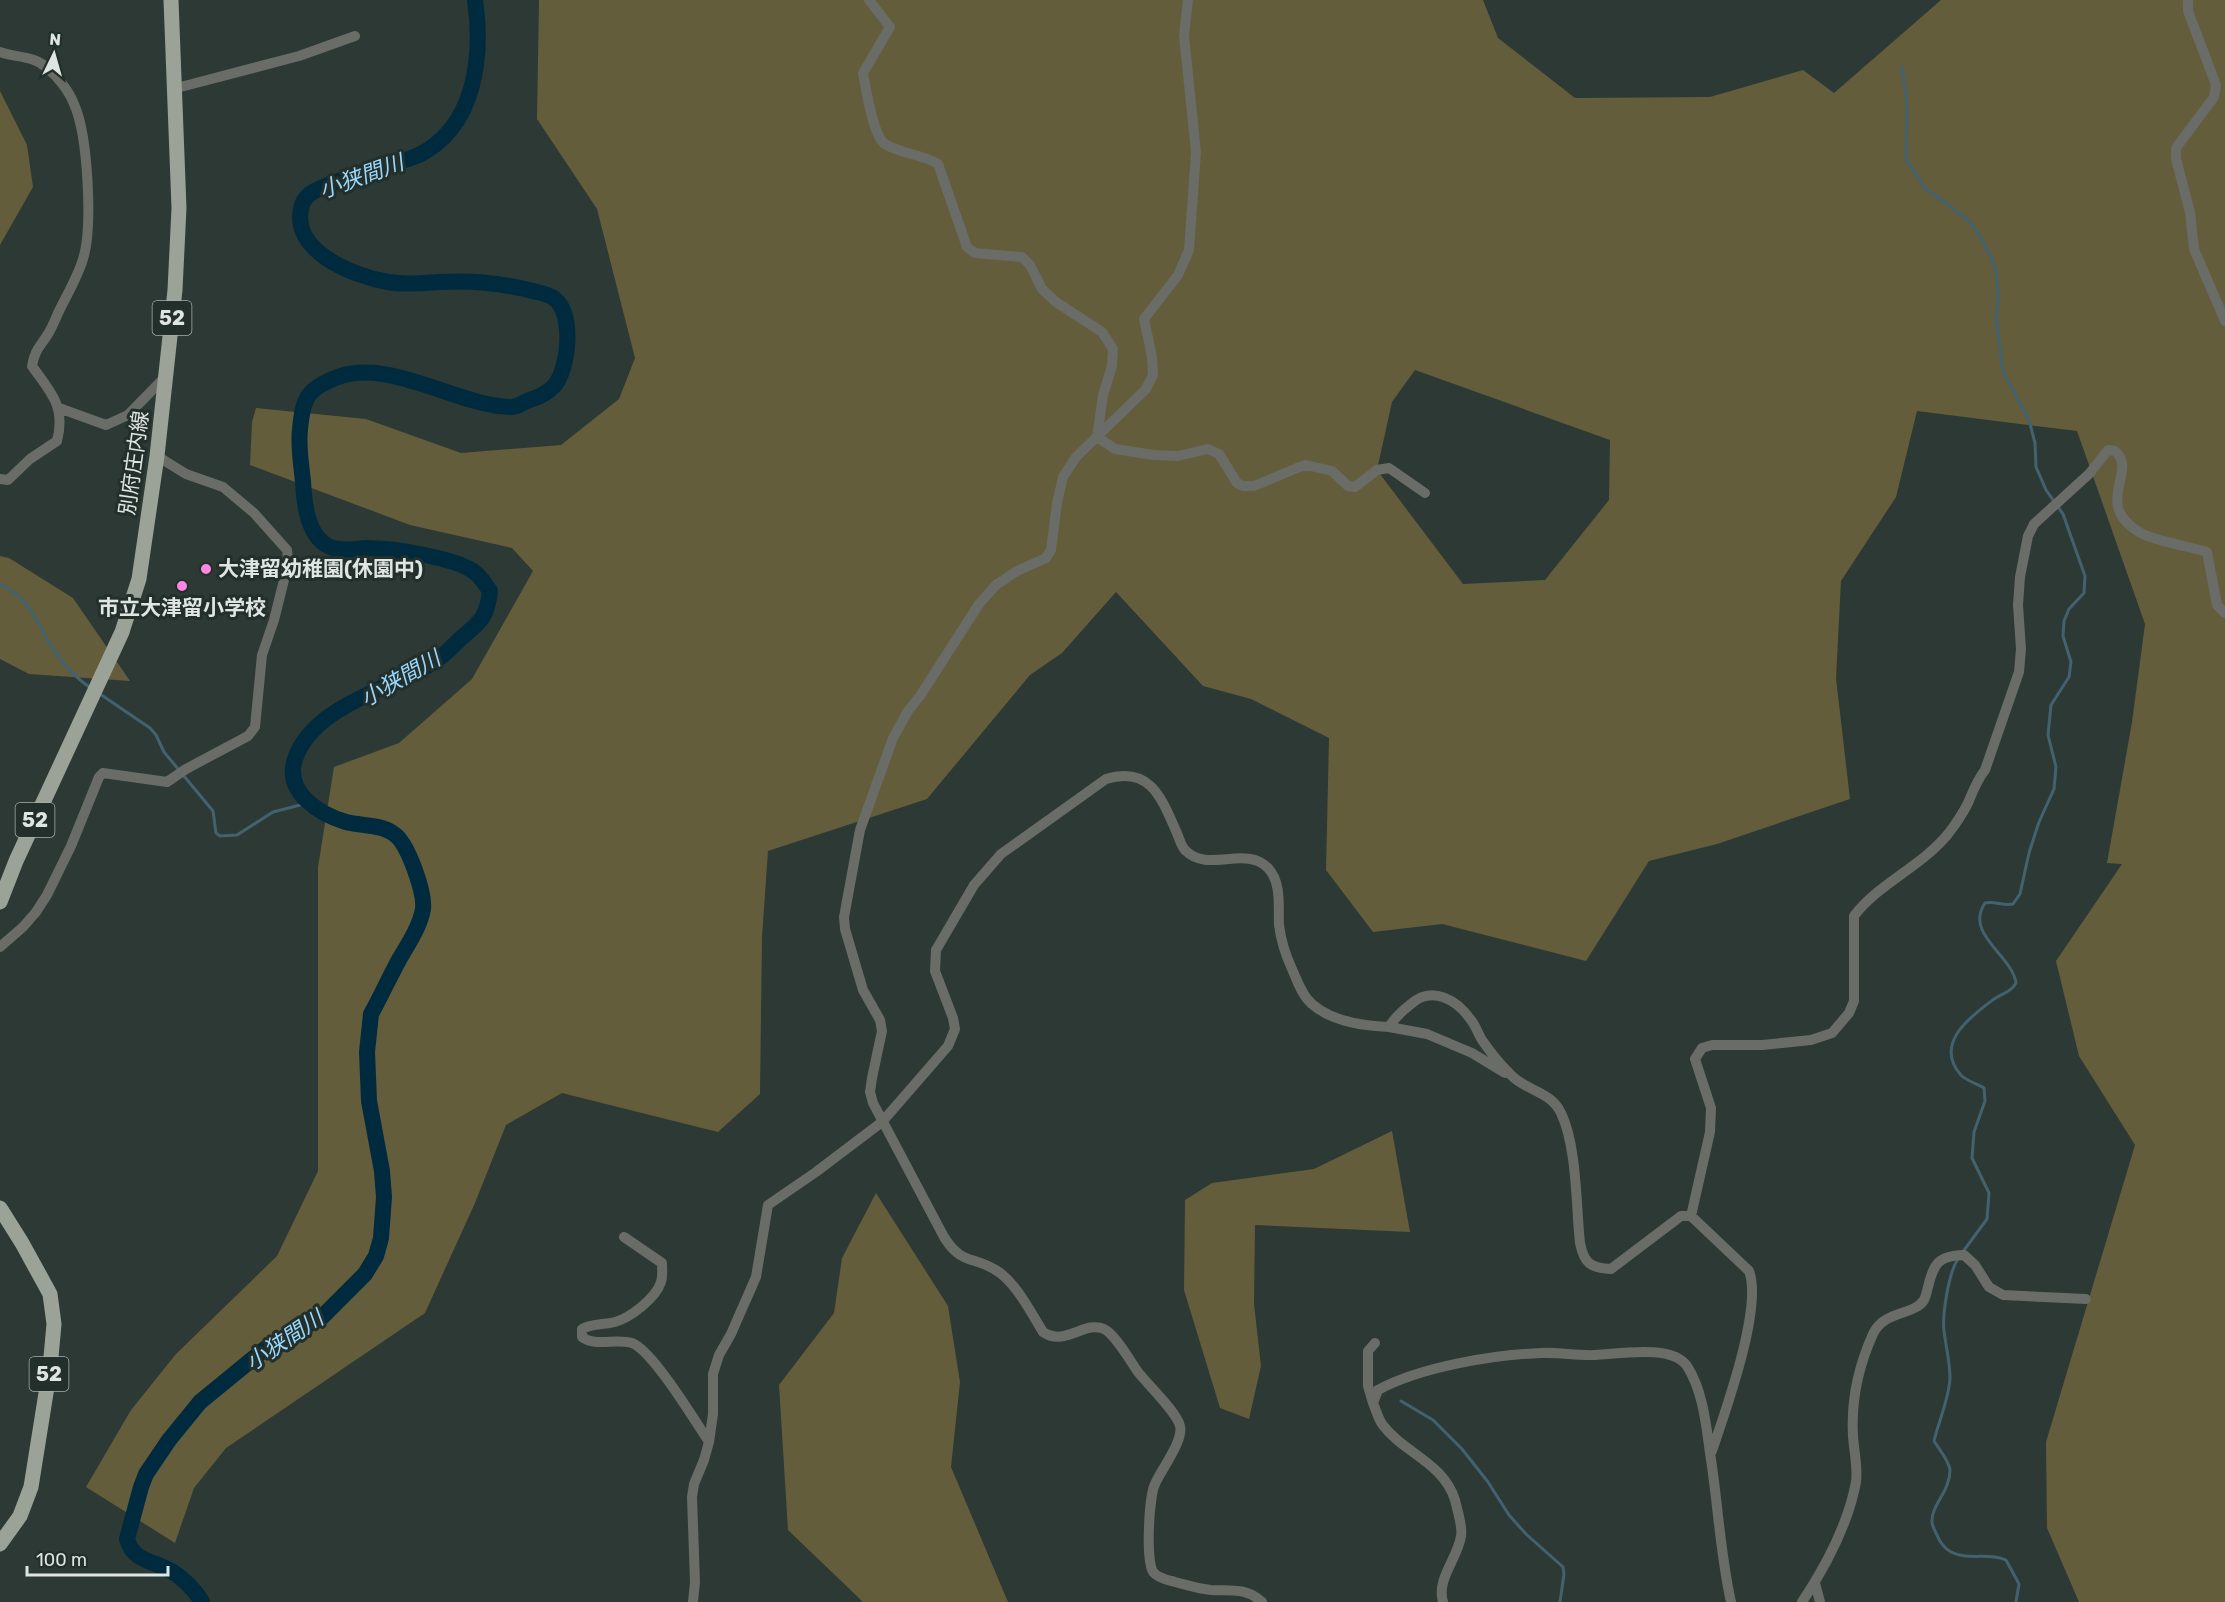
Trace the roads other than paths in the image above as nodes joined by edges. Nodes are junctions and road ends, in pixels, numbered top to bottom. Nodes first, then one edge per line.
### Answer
1 (171, 0) edge
2 (869, 0) edge
3 (1188, 0) edge
4 (2188, 0) edge
5 (355, 36) dead end
6 (0, 52) edge
7 (173, 89) junction
8 (2225, 321) edge
9 (166, 376) junction
10 (59, 408) junction
11 (1097, 437) junction
12 (157, 456) junction
13 (0, 479) edge
14 (1425, 493) dead end
15 (2225, 613) edge
16 (0, 902) edge
17 (0, 947) edge
18 (1389, 1027) junction
19 (1513, 1078) junction
20 (882, 1122) junction
21 (0, 1208) edge
22 (1691, 1216) junction
23 (624, 1237) dead end
24 (2086, 1299) dead end
25 (1375, 1343) dead end
26 (1373, 1403) junction
27 (709, 1442) junction
28 (1711, 1454) junction
29 (0, 1544) edge
30 (1815, 1582) junction
31 (693, 1602) edge
32 (1262, 1602) edge
33 (1443, 1602) edge
34 (1731, 1602) edge
35 (1802, 1602) edge
36 (1820, 1602) edge

1 - 7 main road, 別府庄内線 / 52
2 - 11 street
3 - 11 street
4 - 8 street
5 - 7 street
6 - 10 street
7 - 9 main road, 別府庄内線 / 52
9 - 10 street
9 - 12 main road, 別府庄内線 / 52
10 - 13 street
11 - 14 street
11 - 20 street
12 - 16 main road, 別府庄内線 / 52
12 - 17 street
15 - 22 street
18 - 19 street
18 - 19 street
18 - 20 street
19 - 22 street
20 - 27 street
20 - 32 street
21 - 29 main road, 52
22 - 28 street
23 - 27 street
24 - 30 street
25 - 26 street
26 - 28 street
26 - 33 street
27 - 31 street
28 - 34 street
30 - 35 street
30 - 36 street

